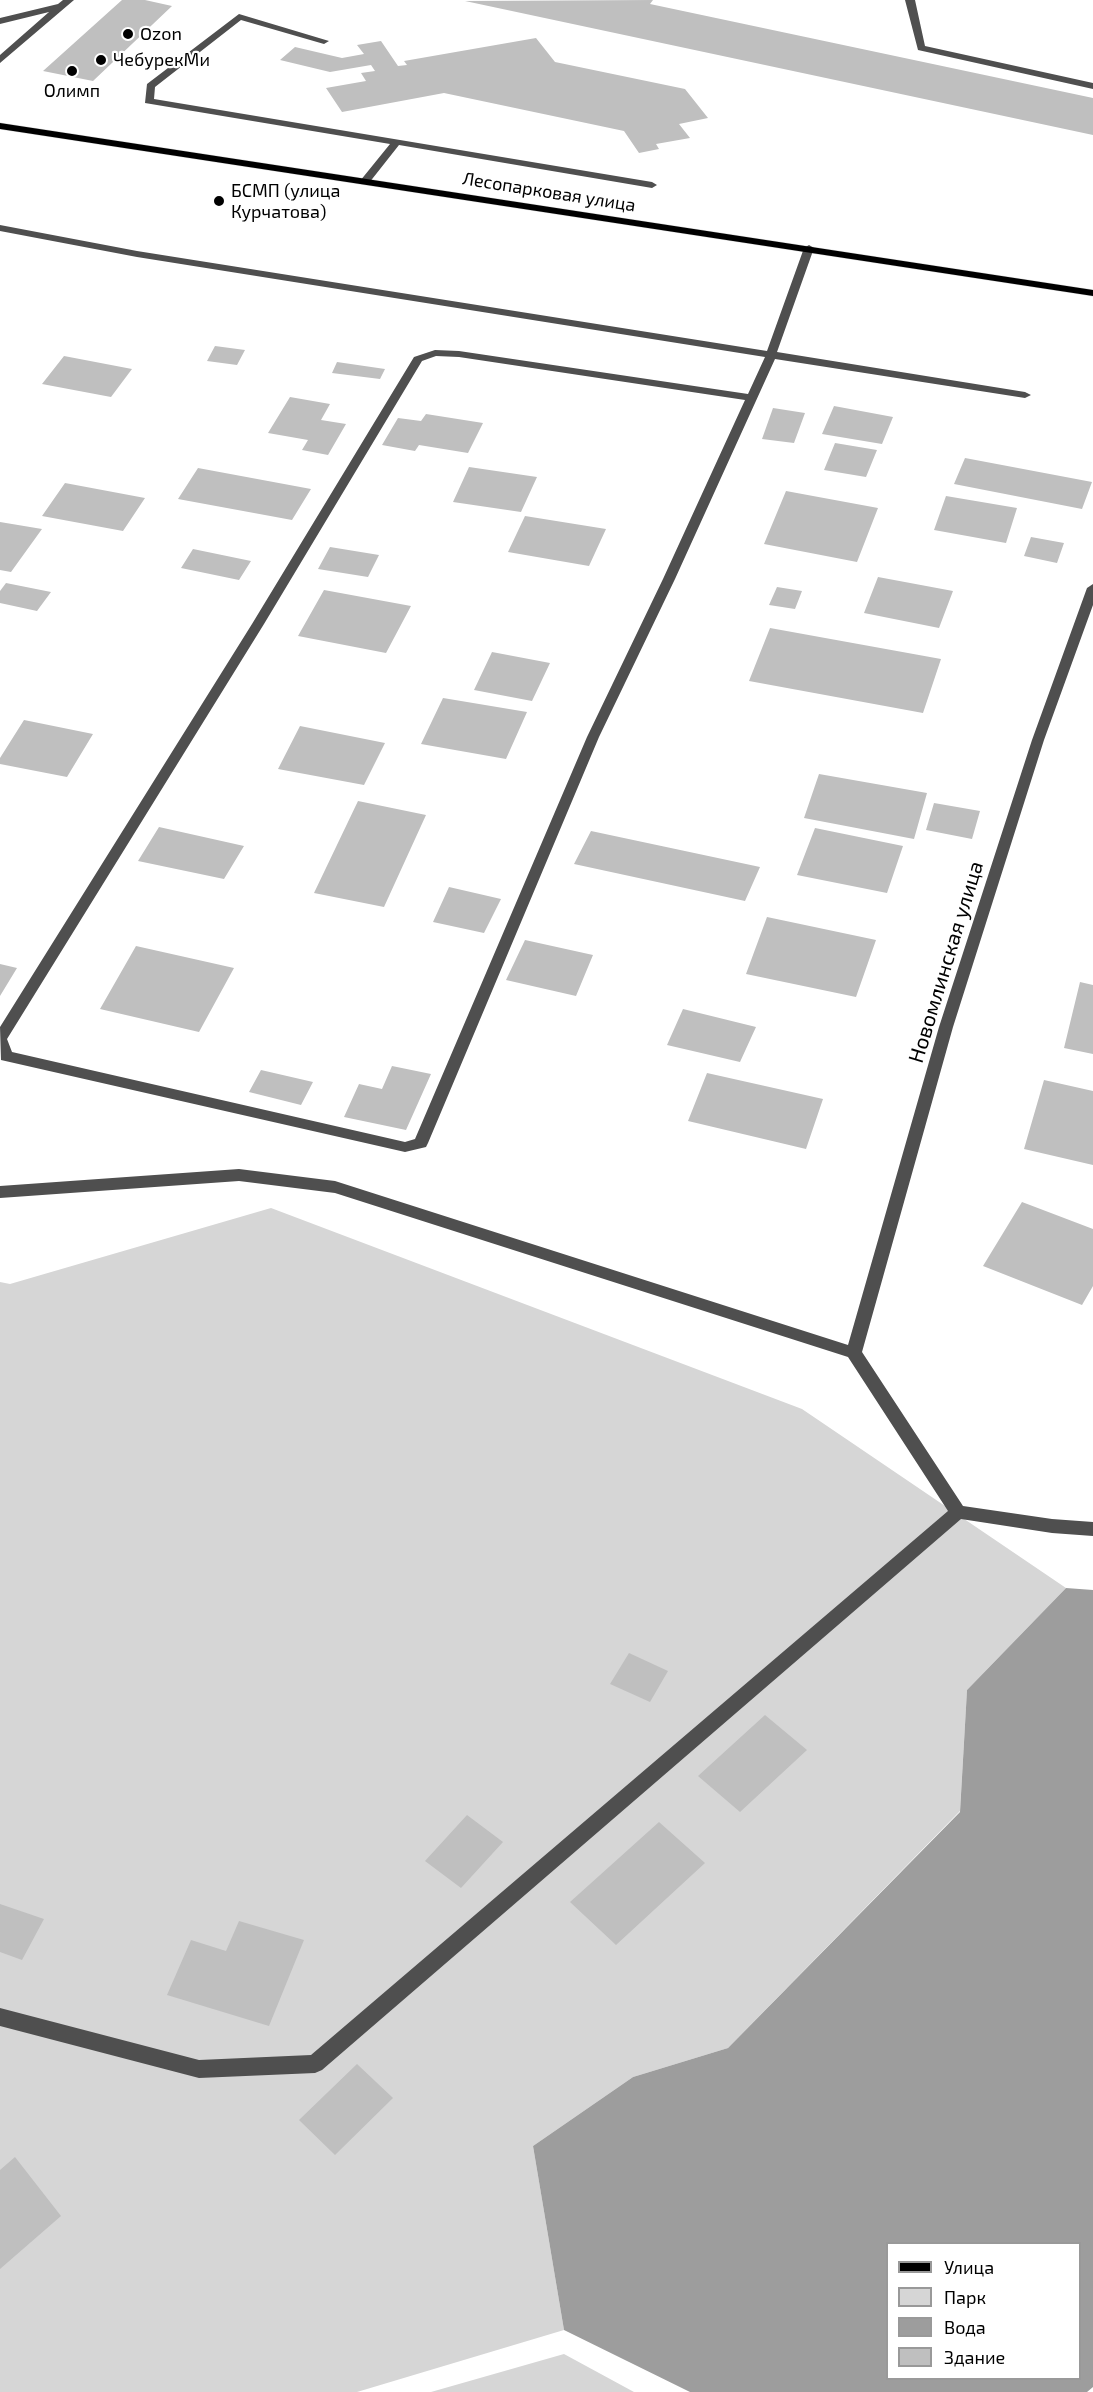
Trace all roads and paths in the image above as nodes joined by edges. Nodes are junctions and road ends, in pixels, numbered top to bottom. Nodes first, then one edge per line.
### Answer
1 (910, 0) edge
2 (65, 3) edge
3 (0, 21) edge
4 (324, 40) dead end
5 (0, 60) edge
6 (1093, 86) edge
7 (0, 126) edge
8 (397, 142) junction
9 (365, 181) junction
10 (652, 185) dead end
11 (0, 228) edge
12 (809, 248) junction
13 (1093, 293) edge
14 (771, 356) junction
15 (1025, 395) dead end
16 (752, 398) junction
17 (1093, 588) edge
18 (0, 1192) edge
19 (854, 1353) junction
20 (958, 1512) junction
21 (1093, 1529) edge
22 (0, 2018) edge

1 - 6 street
2 - 3 street
2 - 5 street
4 - 8 street
7 - 9 main road, Лесопарковая улица
8 - 9 street
8 - 10 street
9 - 12 main road, Лесопарковая улица
11 - 14 street
12 - 13 main road, Лесопарковая улица
12 - 14 street
14 - 15 street
14 - 16 street
16 - 16 street
17 - 19 street, Новомлинская улица
18 - 19 street
19 - 20 street
20 - 21 street
20 - 22 street

